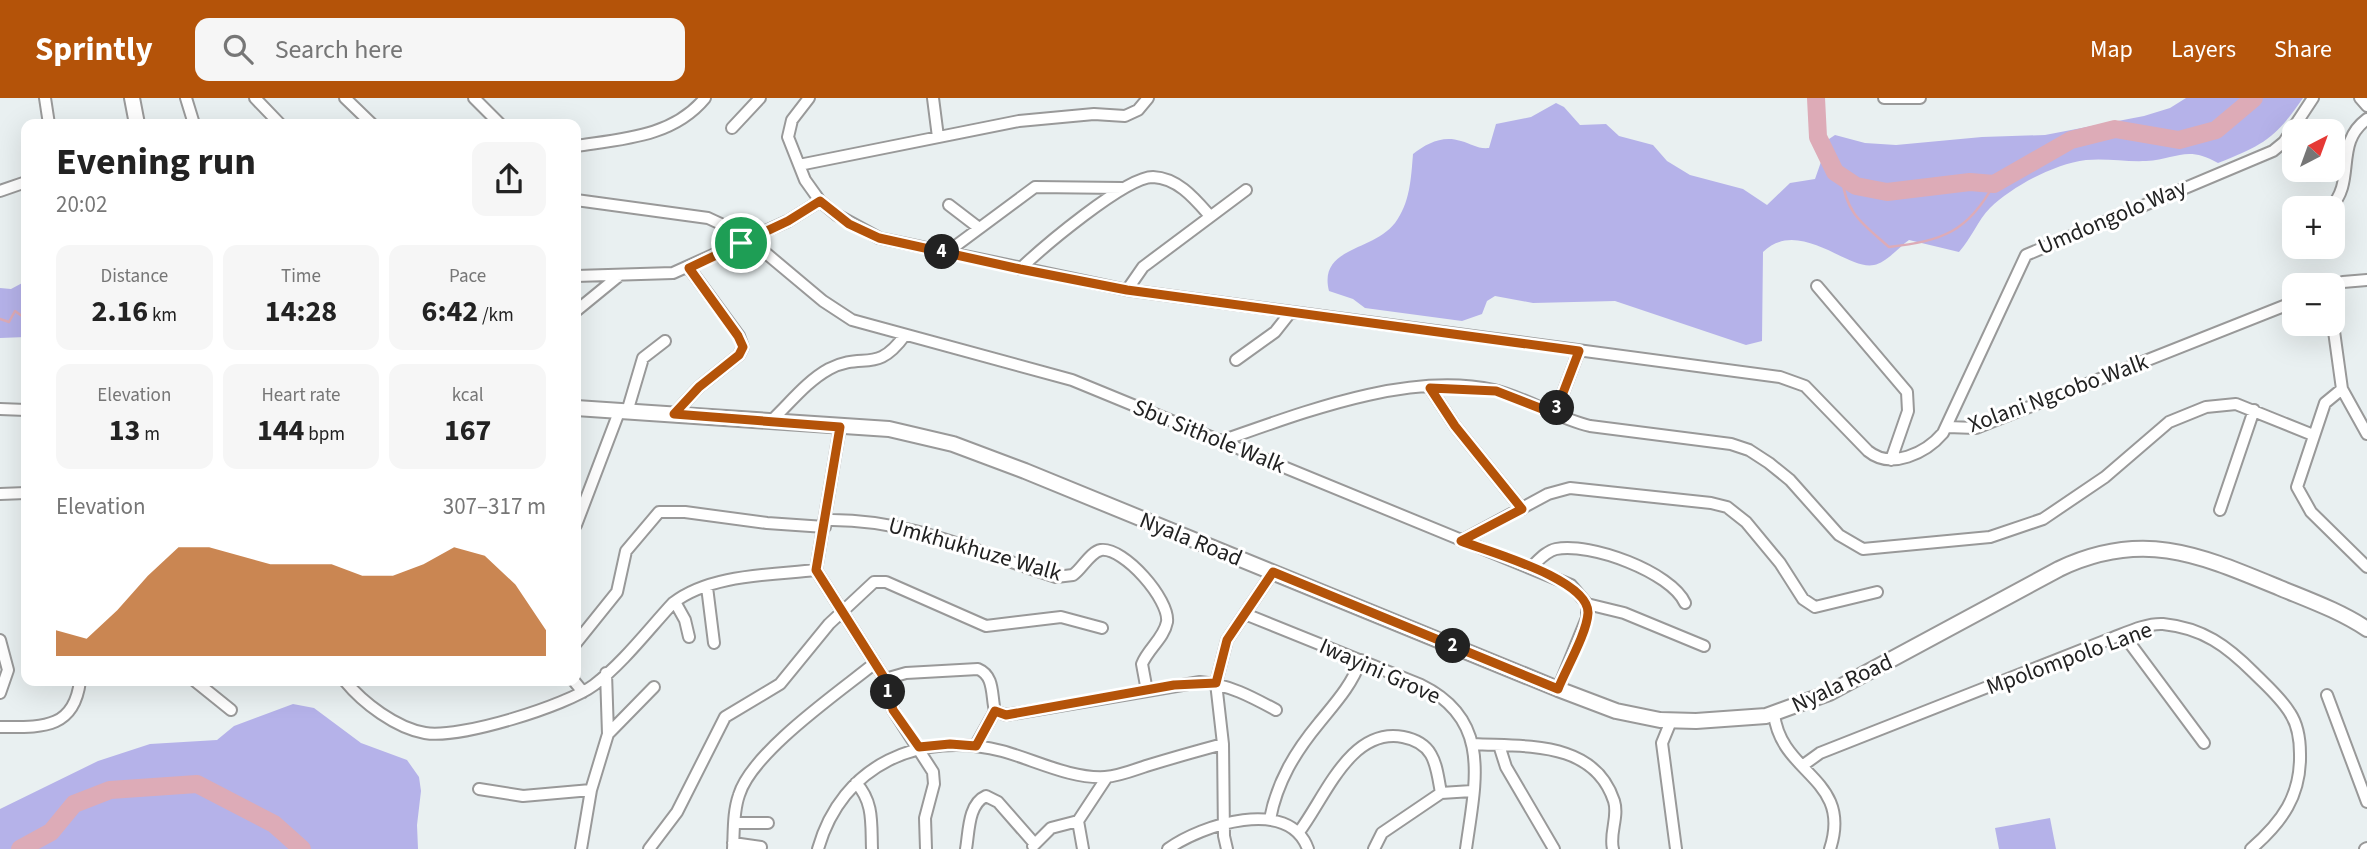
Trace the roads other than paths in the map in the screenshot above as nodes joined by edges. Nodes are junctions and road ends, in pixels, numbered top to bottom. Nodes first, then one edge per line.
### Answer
1 (45, 98) edge
2 (132, 98) edge
3 (186, 98) edge
4 (256, 98) edge
5 (345, 98) edge
6 (474, 98) edge
7 (705, 98) edge
8 (760, 98) edge
9 (809, 98) edge
10 (933, 98) edge
11 (1148, 98) edge
12 (1884, 98) edge
13 (1920, 98) edge
14 (2313, 98) edge
15 (2360, 98) edge
16 (2367, 106) edge
17 (48, 119) edge
18 (136, 119) edge
19 (192, 119) edge
20 (275, 119) edge
21 (367, 119) edge
22 (495, 119) edge
23 (2367, 119) edge
24 (732, 128) dead end
25 (938, 137) junction
26 (581, 145) edge
27 (799, 165) junction
28 (21, 184) edge
29 (1122, 188) junction
30 (1246, 190) dead end
31 (0, 191) edge
32 (2336, 196) edge
33 (581, 201) edge
34 (820, 201) junction
35 (949, 205) dead end
36 (1210, 216) junction
37 (979, 228) junction
38 (745, 241) junction
39 (946, 253) junction
40 (689, 268) junction
41 (1020, 269) junction
42 (620, 275) junction
43 (581, 276) edge
44 (2367, 279) edge
45 (2345, 282) edge
46 (1817, 286) dead end
47 (1127, 290) junction
48 (2282, 307) edge
49 (581, 308) edge
50 (1290, 313) junction
51 (905, 335) junction
52 (2335, 336) edge
53 (665, 341) dead end
54 (1579, 351) junction
55 (1236, 360) dead end
56 (1430, 388) junction
57 (2342, 389) junction
58 (581, 408) edge
59 (0, 409) edge
60 (21, 410) edge
61 (2254, 410) junction
62 (623, 412) junction
63 (674, 414) junction
64 (1555, 414) junction
65 (772, 420) junction
66 (840, 427) junction
67 (1947, 427) junction
68 (2367, 434) edge
69 (2313, 435) junction
70 (1221, 441) junction
71 (1891, 460) junction
72 (21, 493) edge
73 (0, 494) edge
74 (1522, 509) junction
75 (2220, 510) dead end
76 (581, 513) edge
77 (826, 523) junction
78 (1461, 541) junction
79 (2367, 567) edge
80 (1530, 568) junction
81 (816, 570) junction
82 (1273, 572) junction
83 (707, 587) junction
84 (1877, 592) dead end
85 (675, 602) junction
86 (1685, 603) dead end
87 (1587, 604) junction
88 (842, 611) junction
89 (1245, 614) junction
90 (1102, 628) dead end
91 (2367, 629) edge
92 (2123, 634) junction
93 (581, 637) edge
94 (689, 637) dead end
95 (0, 640) edge
96 (714, 643) dead end
97 (1704, 646) dead end
98 (1361, 660) junction
99 (874, 663) junction
100 (606, 673) junction
101 (885, 679) junction
102 (1216, 683) junction
103 (79, 686) edge
104 (201, 686) edge
105 (351, 686) edge
106 (578, 686) edge
107 (654, 687) dead end
108 (1558, 689) junction
109 (1147, 691) junction
110 (583, 692) junction
111 (0, 694) edge
112 (2326, 695) dead end
113 (230, 710) dead end
114 (1276, 710) dead end
115 (995, 711) junction
116 (1774, 714) junction
117 (1671, 721) junction
118 (0, 727) edge
119 (608, 734) junction
120 (2204, 743) dead end
121 (1223, 744) junction
122 (1474, 744) junction
123 (1499, 745) junction
124 (976, 746) junction
125 (919, 747) junction
126 (1802, 766) junction
127 (1107, 777) junction
128 (856, 783) junction
129 (479, 789) dead end
130 (591, 790) junction
131 (1472, 791) junction
132 (1441, 793) junction
133 (2367, 802) edge
134 (1270, 819) junction
135 (1078, 821) junction
136 (734, 823) junction
137 (768, 823) dead end
138 (1224, 825) junction
139 (1299, 832) junction
140 (653, 844) edge
141 (733, 846) edge
142 (1033, 846) edge
143 (761, 847) edge
144 (1835, 847) edge
145 (581, 849) edge
146 (664, 849) edge
147 (818, 849) edge
148 (872, 849) edge
149 (926, 849) edge
150 (966, 849) edge
151 (1083, 849) edge
152 (1168, 849) edge
153 (1227, 849) edge
154 (1308, 849) edge
155 (1374, 849) edge
156 (1466, 849) edge
157 (1554, 849) edge
158 (1613, 849) edge
159 (1676, 849) edge
160 (2251, 849) edge

1 - 17 street
2 - 18 street
3 - 19 street
4 - 20 street
5 - 21 street
6 - 22 street
7 - 26 street
8 - 24 street
9 - 27 street
10 - 25 street
11 - 25 street
12 - 13 street
14 - 67 street, Umdongolo Way
15 - 16 street
23 - 32 street
25 - 27 street
27 - 34 street
28 - 31 street
29 - 36 street
29 - 37 street
29 - 41 street
30 - 36 street
33 - 38 street, Sbu Sithole Walk
34 - 38 street
34 - 39 street
35 - 37 street
36 - 47 street
37 - 39 street
38 - 40 street
38 - 51 street, Sbu Sithole Walk
39 - 41 street
40 - 42 street
40 - 63 street
41 - 47 street
42 - 43 street
42 - 49 street
44 - 45 street
46 - 71 street
47 - 50 street
48 - 67 street, Xolani Ngcobo Walk
50 - 54 street
50 - 55 street
51 - 65 street
51 - 70 street, Sbu Sithole Walk
52 - 57 street
53 - 62 street
54 - 64 street
54 - 71 street
56 - 64 street
56 - 70 street
56 - 74 street
57 - 68 street
57 - 69 street
58 - 62 street, Nyala Road
59 - 60 street
61 - 64 street
61 - 69 street
61 - 75 street
62 - 63 street, Nyala Road
62 - 76 street
63 - 65 street, Nyala Road
65 - 66 street, Nyala Road
66 - 77 street
66 - 82 street, Nyala Road
67 - 71 street, Xolani Ngcobo Walk
69 - 79 street
70 - 78 street, Sbu Sithole Walk
72 - 73 street
74 - 78 street
74 - 84 street
77 - 81 street
77 - 93 street
77 - 109 street, Umkhukhuze Walk
78 - 80 street, Sbu Sithole Walk
80 - 86 street
80 - 87 street, Sbu Sithole Walk
81 - 83 street
81 - 88 street
82 - 89 street
82 - 108 street, Nyala Road
83 - 85 street
83 - 96 street
85 - 94 street
85 - 100 street
87 - 97 street
87 - 108 street
88 - 90 street
88 - 99 street
88 - 140 street
89 - 98 street, Iwayini Grove
89 - 102 street
91 - 116 street, Nyala Road
92 - 120 street
92 - 126 street, Mpolompolo Lane
92 - 160 street, Mpolompolo Lane
95 - 111 street
98 - 122 street, Iwayini Grove
98 - 134 street
99 - 101 street
99 - 136 street
100 - 110 street
100 - 119 street
101 - 115 street
101 - 125 street
102 - 109 street
102 - 114 street
102 - 121 street
103 - 118 street
104 - 113 street
105 - 110 street
106 - 110 street
107 - 119 street
108 - 117 street, Nyala Road
109 - 115 street
112 - 133 street
115 - 124 street
116 - 117 street, Nyala Road
116 - 126 street
117 - 159 street
119 - 130 street
121 - 127 street
121 - 138 street
122 - 123 street
122 - 131 street, Iwayini Grove
123 - 157 street
123 - 158 street
124 - 125 street
124 - 127 street
125 - 128 street
125 - 149 street
126 - 144 street
127 - 135 street
128 - 147 street
128 - 148 street
129 - 130 street
130 - 145 street
131 - 132 street
131 - 156 street, Iwayini Grove
132 - 139 street
132 - 155 street
134 - 138 street
134 - 139 street
135 - 142 street
135 - 151 street
136 - 137 street
136 - 141 street
138 - 152 street
138 - 153 street
139 - 154 street
140 - 146 street
141 - 143 street
142 - 150 street

